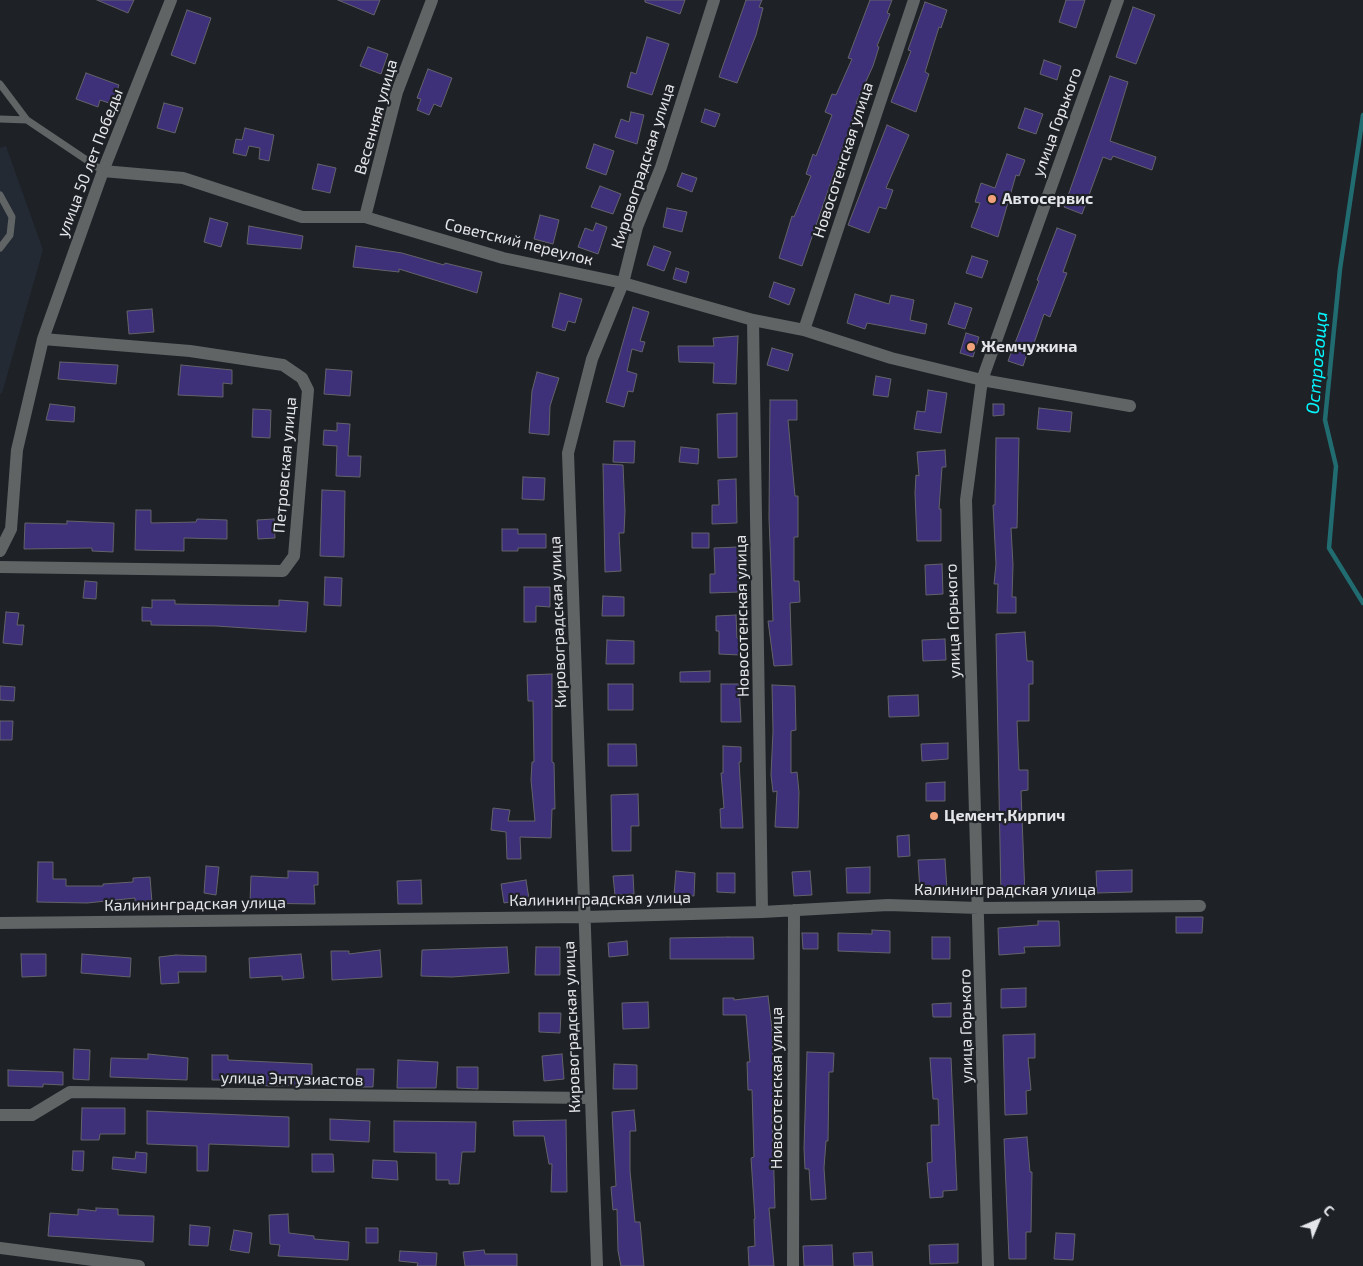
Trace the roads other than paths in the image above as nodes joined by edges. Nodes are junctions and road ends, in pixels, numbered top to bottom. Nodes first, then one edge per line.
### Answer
1 (171, 0) edge
2 (432, 0) edge
3 (714, 0) edge
4 (914, 0) edge
5 (1118, 0) edge
6 (0, 84) edge
7 (0, 119) edge
8 (27, 120) junction
9 (103, 171) junction
10 (0, 194) edge
11 (365, 217) junction
12 (0, 248) edge
13 (624, 283) junction
14 (753, 320) junction
15 (804, 330) junction
16 (43, 340) junction
17 (982, 380) junction
18 (1130, 406) dead end
19 (0, 551) edge
20 (0, 567) edge
21 (1200, 906) dead end
22 (979, 908) junction
23 (794, 910) junction
24 (762, 912) junction
25 (585, 917) junction
26 (0, 923) edge
27 (590, 1098) junction
28 (0, 1115) edge
29 (0, 1248) edge
30 (139, 1266) edge
31 (597, 1266) edge
32 (793, 1266) edge
33 (988, 1266) edge

1 - 9 street, улица 50 лет Победы
2 - 11 street, Весенняя улица
3 - 13 street, Кировоградская улица
4 - 15 street, Новосотенская улица
5 - 17 street, улица Горького
6 - 8 lane
7 - 8 lane
8 - 9 lane
9 - 11 street, Советский переулок
9 - 16 street, улица 50 лет Победы
10 - 12 lane
11 - 13 street, Советский переулок
13 - 14 street, Советский переулок
13 - 25 street, Кировоградская улица
14 - 15 street, Советский переулок
14 - 24 street, Новосотенская улица
15 - 17 street, Советский переулок
16 - 19 street
16 - 20 street, Петровская улица
17 - 18 street, Советский переулок
17 - 22 street, улица Горького
21 - 22 street, Калининградская улица
22 - 23 street, Калининградская улица
22 - 33 street, улица Горького
23 - 24 street, Калининградская улица
23 - 32 street, Новосотенская улица
24 - 25 street, Калининградская улица
25 - 26 street, Калининградская улица
25 - 27 street, Кировоградская улица
27 - 28 street, улица Энтузиастов
27 - 31 street, Кировоградская улица
29 - 30 street

